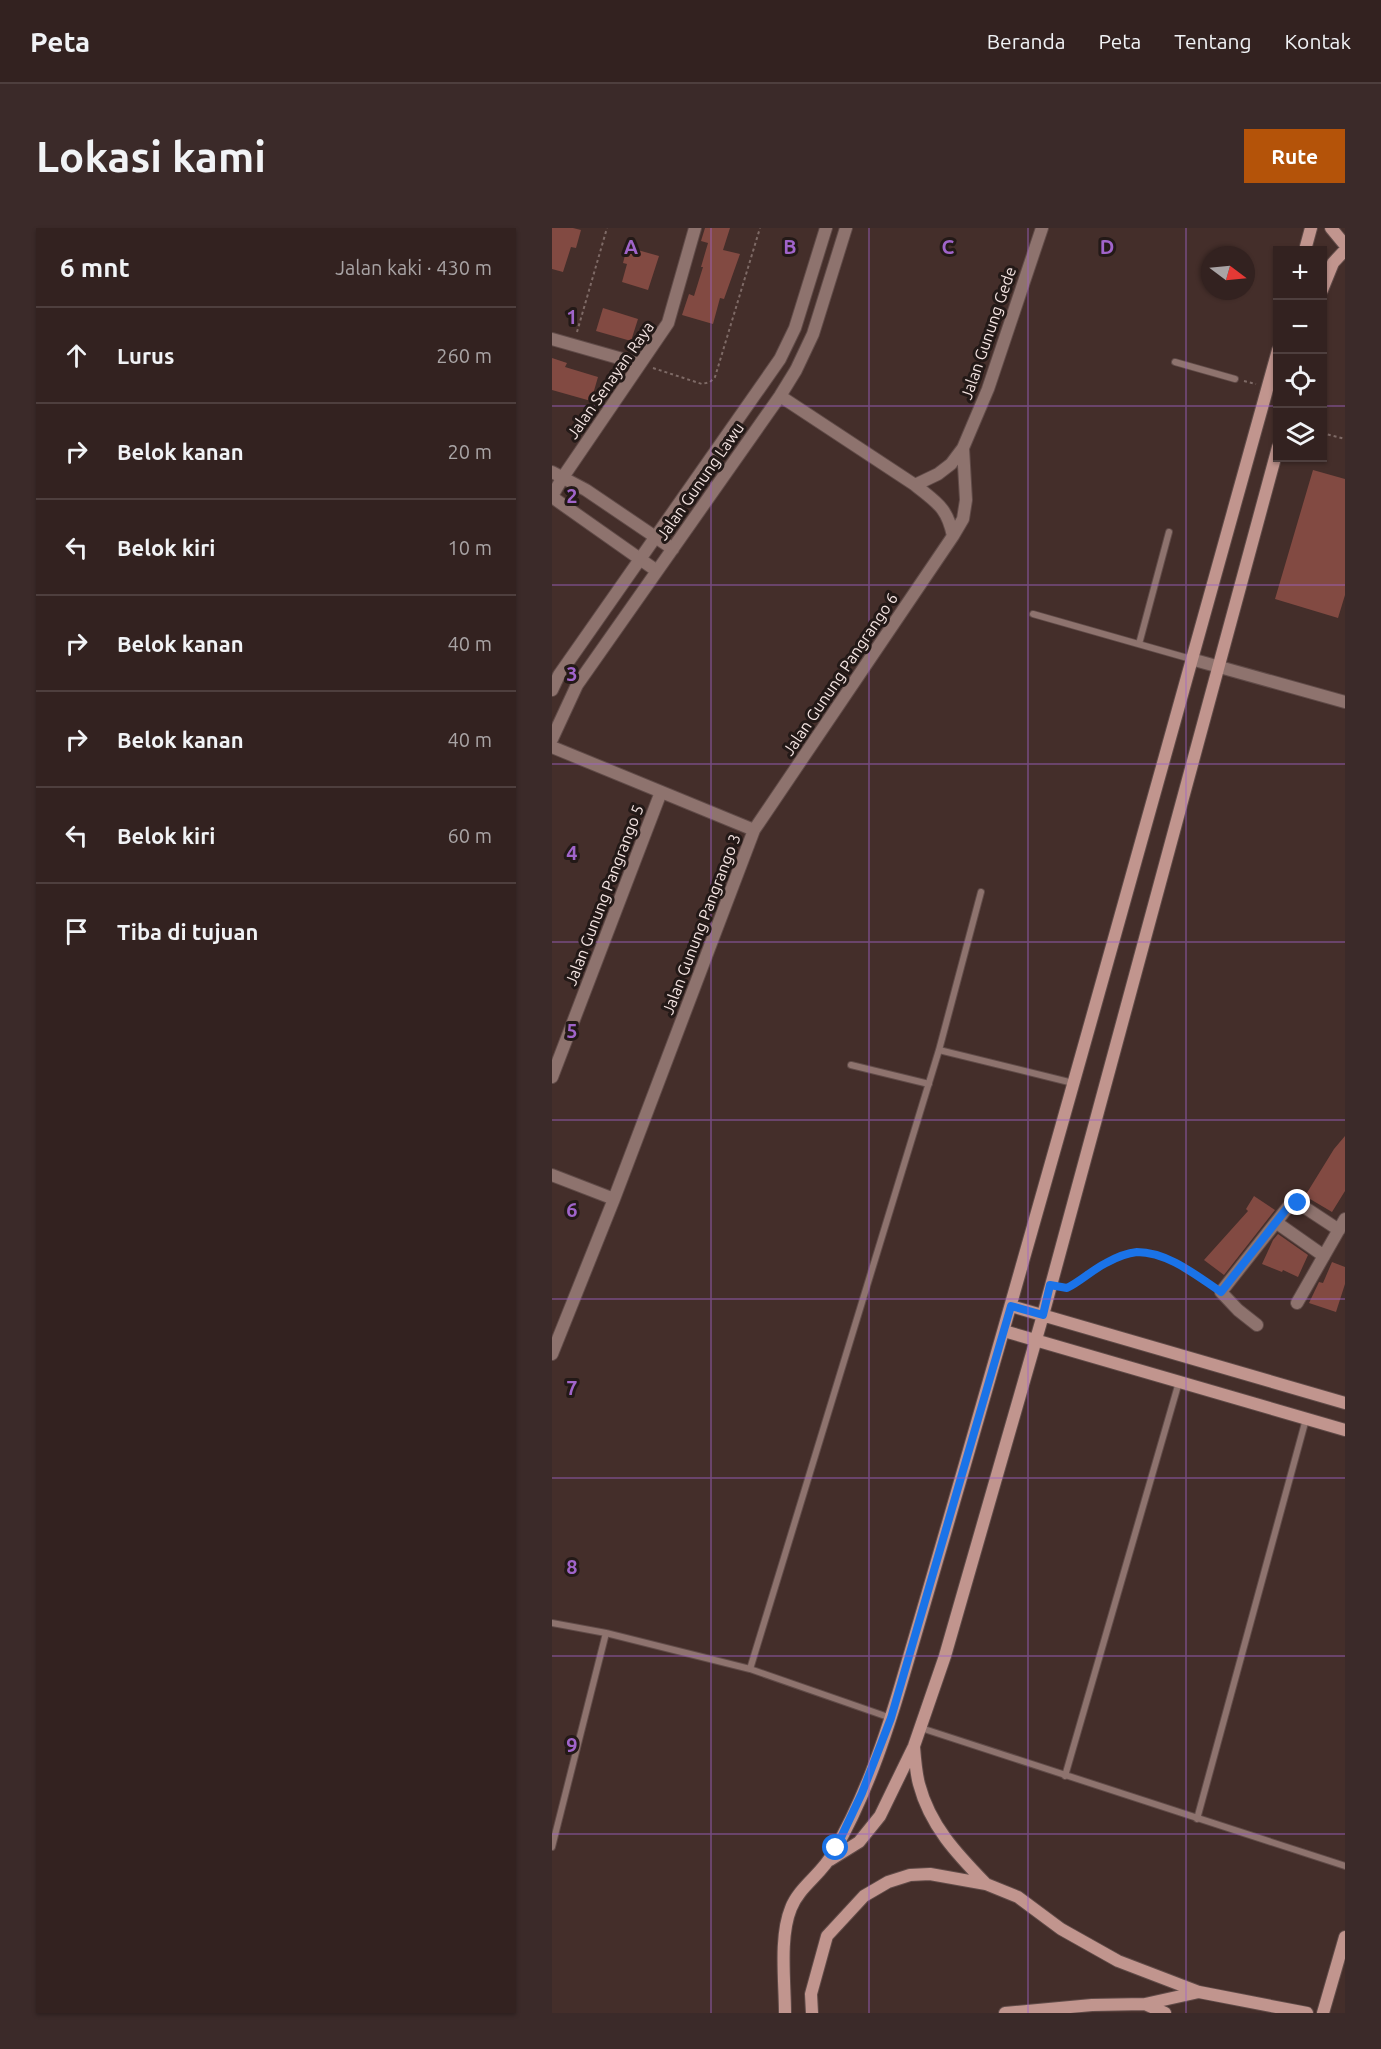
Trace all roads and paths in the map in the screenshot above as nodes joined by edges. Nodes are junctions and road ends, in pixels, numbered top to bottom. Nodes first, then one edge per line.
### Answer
1 (607, 228) edge
2 (695, 228) edge
3 (760, 228) edge
4 (826, 228) edge
5 (846, 228) edge
6 (1042, 228) edge
7 (1311, 228) edge
8 (1331, 228) edge
9 (1345, 245) edge
10 (1306, 246) edge
11 (1345, 250) edge
12 (1327, 279) edge
13 (552, 339) edge
14 (573, 345) junction
15 (1277, 354) edge
16 (1176, 362) dead end
17 (640, 364) junction
18 (1236, 380) joint
19 (1267, 387) junction
20 (780, 396) junction
21 (1327, 434) edge
22 (1345, 439) edge
23 (963, 448) junction
24 (1274, 462) edge
25 (557, 475) edge
26 (915, 485) junction
27 (552, 497) edge
28 (1169, 532) dead end
29 (654, 536) junction
30 (953, 536) junction
31 (673, 549) junction
32 (639, 559) junction
33 (657, 572) junction
34 (1033, 614) dead end
35 (1139, 644) junction
36 (1191, 659) junction
37 (1218, 668) junction
38 (552, 690) edge
39 (1345, 702) edge
40 (552, 739) edge
41 (552, 747) edge
42 (661, 792) junction
43 (754, 830) junction
44 (981, 892) dead end
45 (939, 1050) junction
46 (851, 1065) dead end
47 (552, 1077) edge
48 (1073, 1083) junction
49 (929, 1084) junction
50 (552, 1175) edge
51 (614, 1199) junction
52 (1277, 1223) junction
53 (1342, 1225) edge
54 (1324, 1256) junction
55 (1050, 1285) junction
56 (1221, 1292) junction
57 (1297, 1302) dead end
58 (1011, 1306) junction
59 (1043, 1315) junction
60 (1257, 1325) dead end
61 (1004, 1331) junction
62 (1035, 1340) junction
63 (552, 1353) edge
64 (1179, 1382) junction
65 (1345, 1404) edge
66 (1306, 1418) junction
67 (1345, 1430) edge
68 (552, 1623) edge
69 (606, 1633) junction
70 (750, 1669) junction
71 (891, 1718) junction
72 (921, 1728) junction
73 (914, 1746) junction
74 (1065, 1776) junction
75 (1197, 1819) junction
76 (552, 1847) edge
77 (829, 1861) junction
78 (1345, 1866) edge
79 (986, 1884) junction
80 (1345, 1937) edge
81 (1199, 1992) junction
82 (1145, 2004) junction
83 (785, 2013) edge
84 (812, 2013) edge
85 (1005, 2013) edge
86 (1165, 2013) edge
87 (1306, 2013) edge
88 (1323, 2013) edge

1 - 14 path
2 - 17 street, Jalan Senayan Raya
3 - 17 path
4 - 29 street, Jalan Gunung Lawu
5 - 20 street, Jalan Gunung Lawu
6 - 23 street, Jalan Gunung Gede
7 - 10 street
8 - 9 street
11 - 12 street
13 - 14 street
14 - 17 street
15 - 19 street
16 - 18 lane
17 - 25 street, Jalan Senayan Raya
18 - 19 path
19 - 36 street
20 - 26 street
20 - 31 street, Jalan Gunung Lawu
21 - 22 path
23 - 26 street
23 - 30 street, Jalan Gunung Pangrango 6
24 - 37 street
25 - 27 street, Jalan Senayan Raya
25 - 29 street
26 - 30 street
27 - 32 street
28 - 35 lane
29 - 31 street
29 - 32 street, Jalan Gunung Lawu
30 - 43 street, Jalan Gunung Pangrango 6
31 - 33 street, Jalan Gunung Lawu
32 - 33 street
32 - 38 street, Jalan Gunung Lawu
33 - 40 street, Jalan Gunung Lawu
34 - 35 lane
35 - 36 lane
36 - 37 street
36 - 48 street
37 - 39 street
37 - 55 street
41 - 42 street, Jalan Gunung Pangrango 3
42 - 43 street, Jalan Gunung Pangrango 3
42 - 47 street, Jalan Gunung Pangrango 5
43 - 51 street, Jalan Gunung Pangrango 3
44 - 45 lane
45 - 48 lane
45 - 49 lane
46 - 49 lane
48 - 58 street
49 - 70 lane
50 - 51 street
51 - 63 street, Jalan Gunung Pangrango 3
52 - 53 street
52 - 54 street
52 - 56 street
53 - 54 street
54 - 57 street
55 - 56 path
55 - 59 street
56 - 60 street
58 - 59 street
58 - 61 street
59 - 62 street
59 - 65 street
61 - 62 street
61 - 71 street
62 - 64 street
62 - 72 street
64 - 66 street
64 - 74 lane
66 - 67 street
66 - 75 lane
68 - 69 lane
69 - 70 lane
69 - 76 lane
70 - 71 lane
71 - 77 street
72 - 73 street
72 - 74 lane
73 - 77 street
73 - 79 street
74 - 75 lane
75 - 78 lane
77 - 83 street
79 - 81 street
79 - 84 street
80 - 88 street
81 - 82 street
81 - 87 street
82 - 85 street
82 - 86 street

